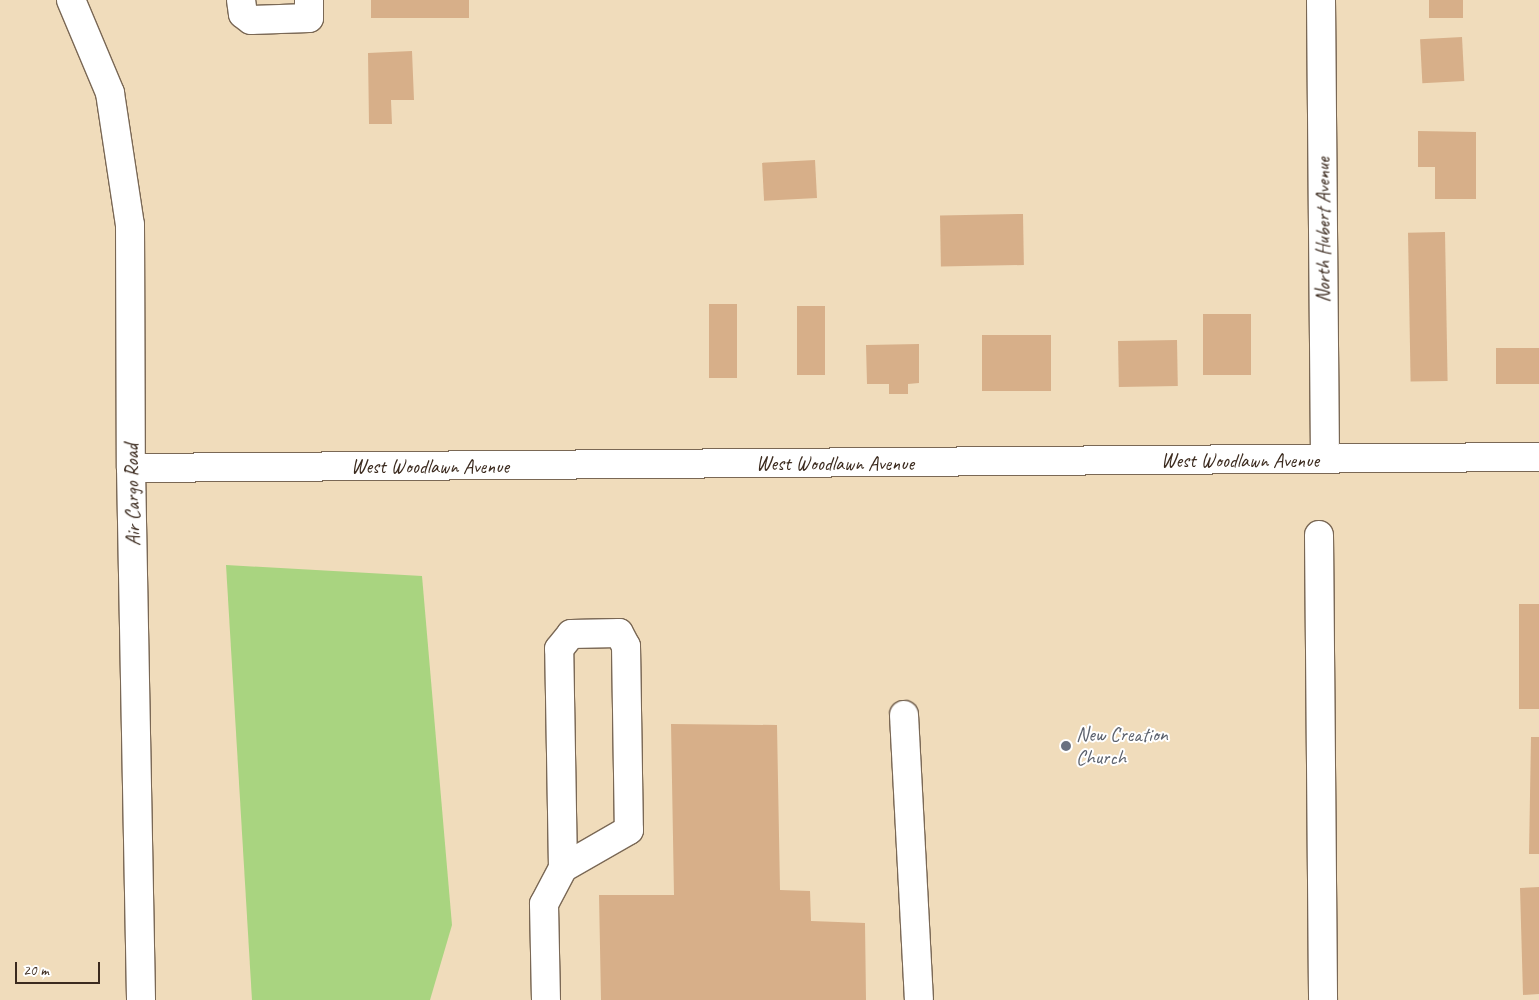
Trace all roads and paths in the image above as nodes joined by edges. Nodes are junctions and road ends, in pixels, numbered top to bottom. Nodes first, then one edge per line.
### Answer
1 (71, 0) edge
2 (241, 0) edge
3 (309, 0) edge
4 (1321, 0) edge
5 (1539, 457) edge
6 (1325, 459) junction
7 (131, 468) junction
8 (1318, 535) dead end
9 (904, 715) dead end
10 (563, 868) junction
11 (140, 1000) edge
12 (546, 1000) edge
13 (919, 1000) edge
14 (1323, 1000) edge

1 - 7 street, Air Cargo Road
2 - 3 street
4 - 6 street, North Hubert Avenue
5 - 6 street, West Woodlawn Avenue
6 - 7 street, West Woodlawn Avenue
7 - 11 street, Air Cargo Road
8 - 14 street
9 - 13 street
10 - 10 street
10 - 12 street

